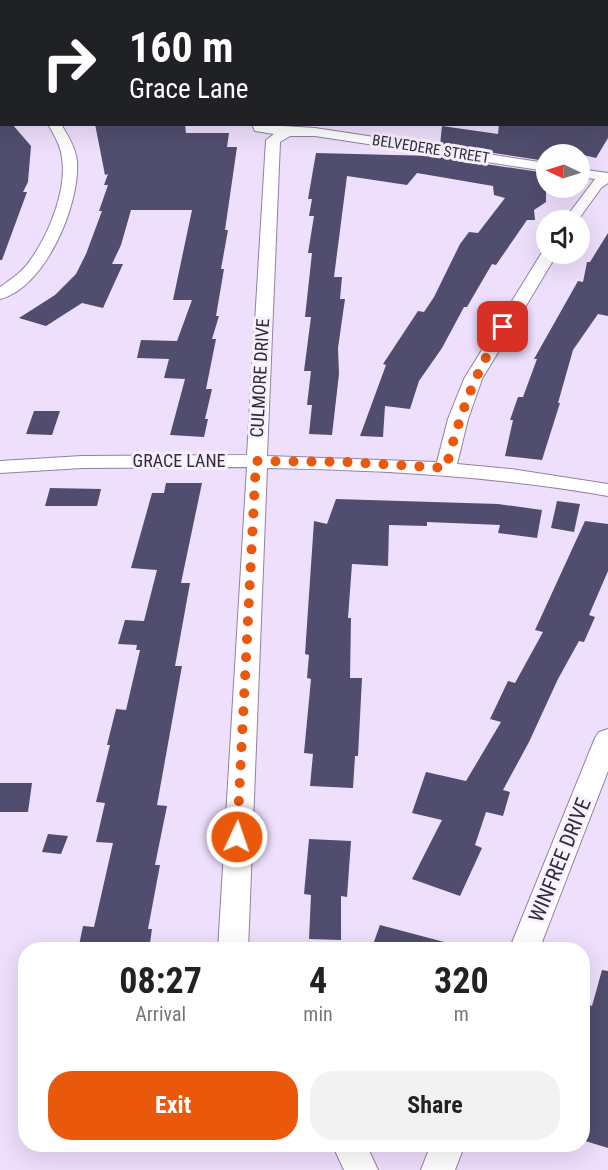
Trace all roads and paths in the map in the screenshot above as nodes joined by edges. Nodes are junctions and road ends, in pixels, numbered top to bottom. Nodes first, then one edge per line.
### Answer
1 (55, 126) edge
2 (259, 126) edge
3 (288, 128) edge
4 (536, 165) edge
5 (590, 175) edge
6 (608, 177) edge
7 (578, 210) edge
8 (543, 264) edge
9 (0, 294) edge
10 (256, 461) junction
11 (0, 467) edge
12 (446, 468) junction
13 (608, 490) edge
14 (608, 738) edge
15 (233, 942) edge
16 (527, 942) edge
17 (353, 1152) edge
18 (445, 1152) edge
19 (361, 1170) edge
20 (438, 1170) edge

1 - 9 street
2 - 3 street
3 - 4 street, BELVEDERE STREET
3 - 10 street, CULMORE DRIVE
5 - 6 street
6 - 7 street
8 - 12 street
10 - 11 street, GRACE LANE
10 - 12 street, GRACE LANE
10 - 15 street, CULMORE DRIVE
12 - 13 street, GRACE LANE
14 - 16 street, WINFREE DRIVE
17 - 19 street
18 - 20 street

